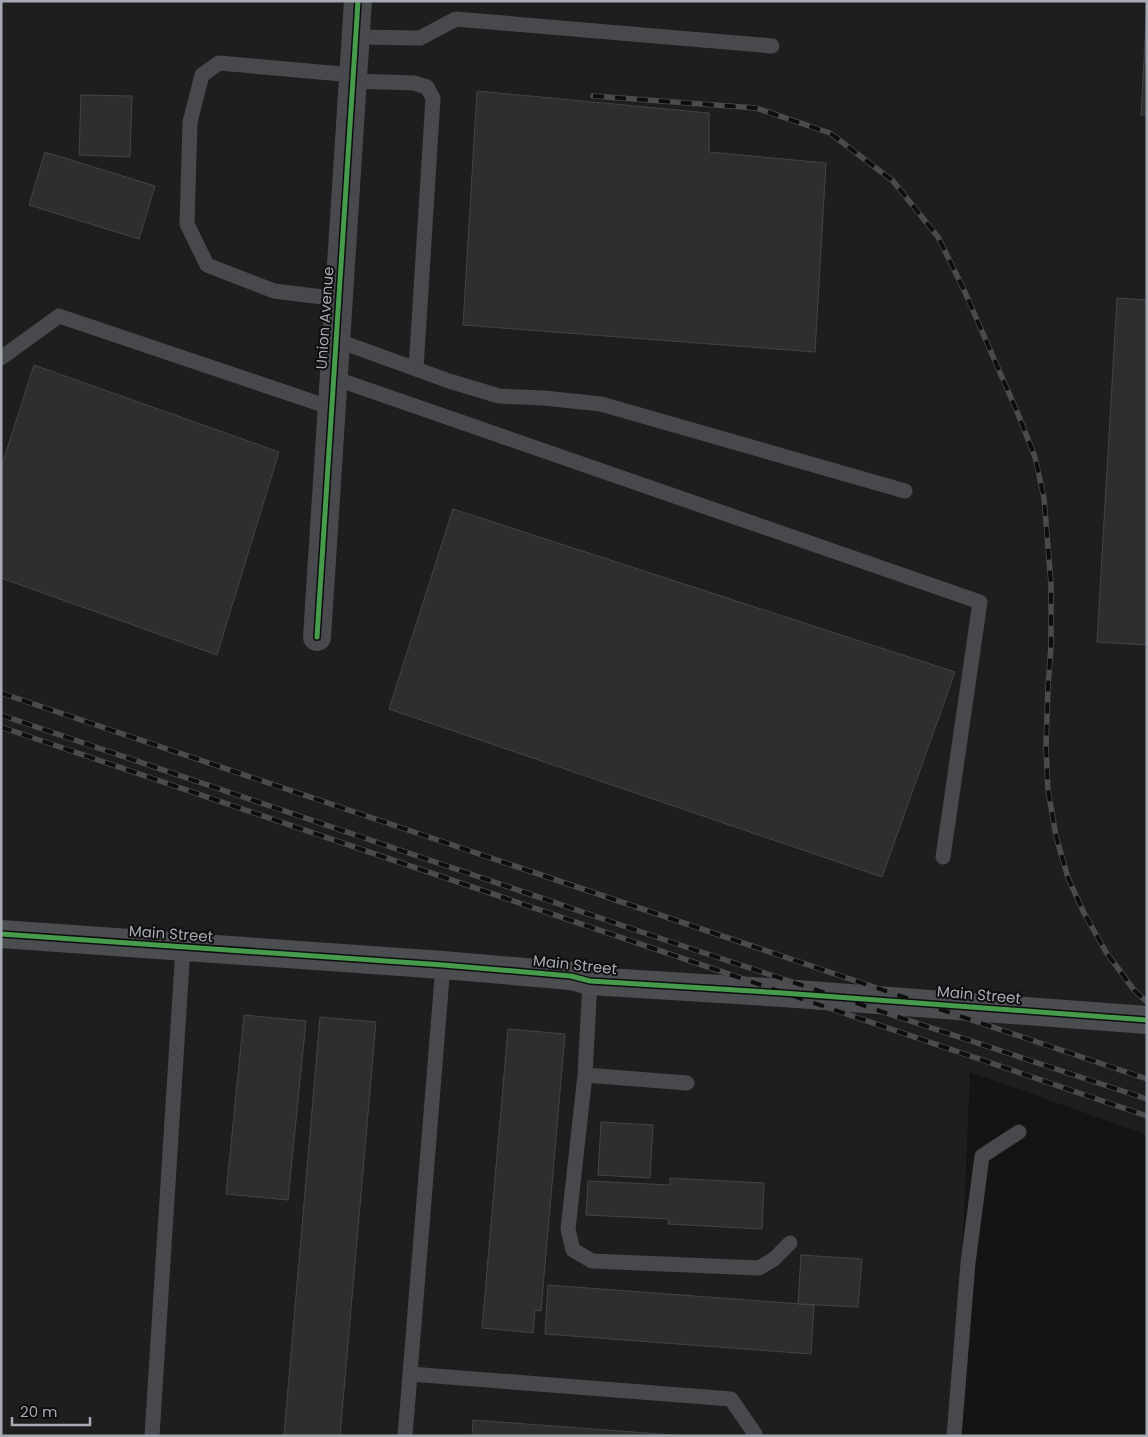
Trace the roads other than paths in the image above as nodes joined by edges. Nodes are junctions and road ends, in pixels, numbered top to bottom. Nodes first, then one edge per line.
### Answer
1 (358, 1) edge
2 (356, 38) junction
3 (772, 46) dead end
4 (353, 78) junction
5 (339, 299) junction
6 (336, 340) junction
7 (1, 358) edge
8 (416, 369) junction
9 (334, 378) junction
10 (332, 408) junction
11 (904, 491) dead end
12 (316, 637) dead end
13 (943, 857) dead end
14 (1, 934) edge
15 (183, 947) junction
16 (442, 965) junction
17 (580, 979) junction
18 (1147, 1006) edge
19 (1147, 1020) edge
20 (585, 1075) junction
21 (687, 1083) dead end
22 (1019, 1132) dead end
23 (790, 1243) dead end
24 (410, 1374) junction
25 (152, 1436) edge
26 (405, 1436) edge
27 (755, 1436) edge
28 (954, 1436) edge

1 - 2 street, Union Avenue
2 - 3 lane
2 - 4 street, Union Avenue
4 - 5 street, Union Avenue
4 - 5 lane
4 - 8 lane
5 - 6 street, Union Avenue
6 - 8 lane
6 - 9 street, Union Avenue
7 - 10 lane
8 - 11 lane
9 - 10 street, Union Avenue
9 - 13 lane
10 - 12 street, Union Avenue
14 - 15 street, Main Street
15 - 16 street, Main Street
15 - 25 lane
16 - 17 street, Main Street
16 - 24 lane
17 - 18 street, Main Street
17 - 19 street, Main Street
17 - 20 lane
20 - 21 lane
20 - 23 lane
22 - 28 lane
24 - 26 lane
24 - 27 lane

